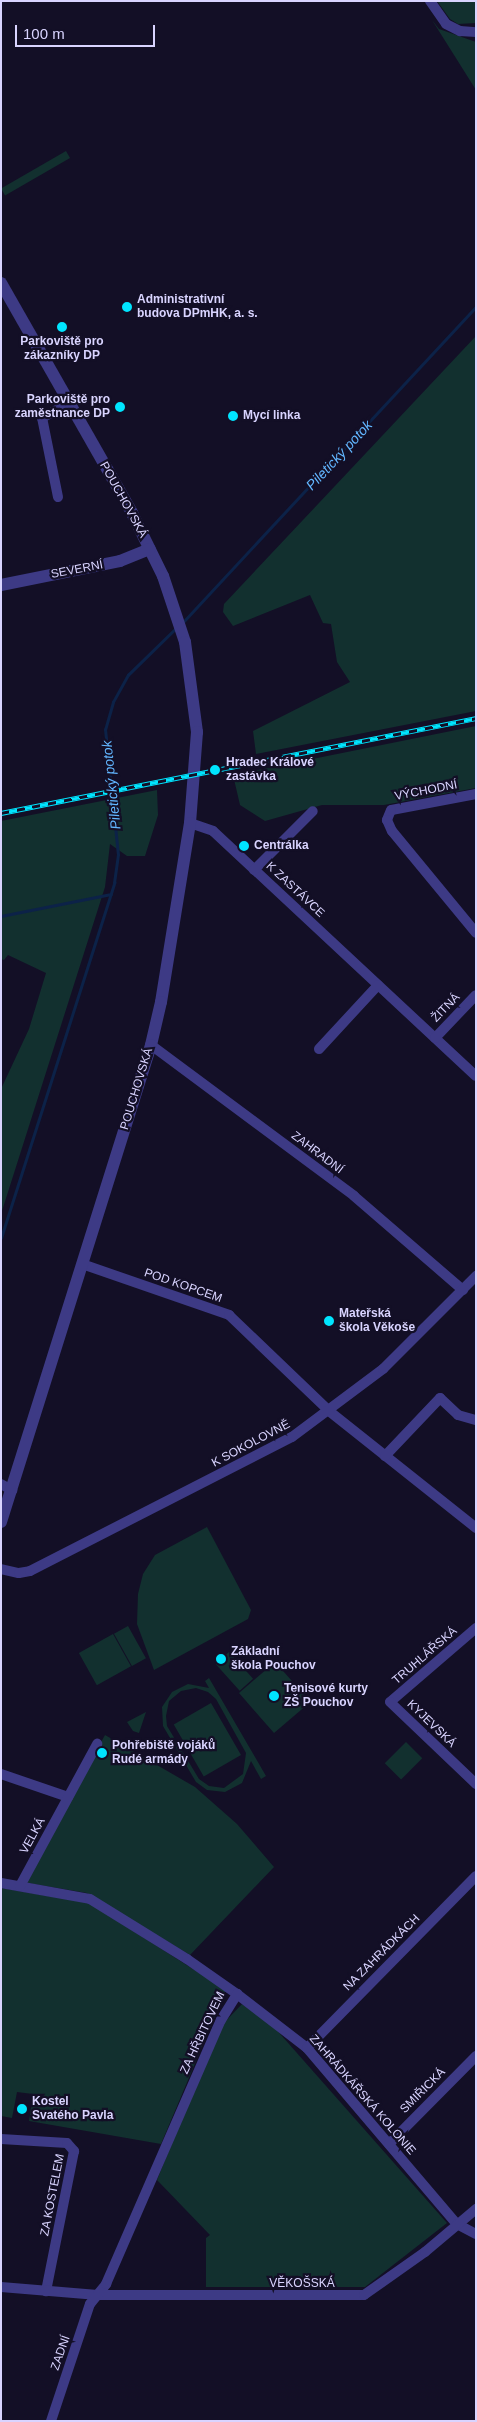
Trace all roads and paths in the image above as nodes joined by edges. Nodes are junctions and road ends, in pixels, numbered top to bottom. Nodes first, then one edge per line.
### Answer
1 (430, 1) edge
2 (476, 32) edge
3 (1, 283) edge
4 (69, 403) junction
5 (58, 497) dead end
6 (150, 549) junction
7 (1, 585) edge
8 (476, 794) edge
9 (313, 810) dead end
10 (190, 823) junction
11 (254, 870) junction
12 (476, 933) edge
13 (378, 984) junction
14 (476, 995) edge
15 (435, 1038) junction
16 (151, 1045) junction
17 (319, 1049) dead end
18 (476, 1076) edge
19 (82, 1264) junction
20 (476, 1276) edge
21 (463, 1290) junction
22 (330, 1411) junction
23 (476, 1420) edge
24 (385, 1456) junction
25 (7, 1487) edge
26 (1, 1522) edge
27 (476, 1528) edge
28 (1, 1568) edge
29 (476, 1628) edge
30 (390, 1702) joint
31 (97, 1744) dead end
32 (1, 1774) edge
33 (476, 1784) edge
34 (68, 1797) junction
35 (476, 1876) edge
36 (1, 1883) edge
37 (20, 1886) junction
38 (237, 1994) junction
39 (307, 2048) junction
40 (476, 2056) edge
41 (1, 2139) edge
42 (388, 2144) junction
43 (476, 2209) edge
44 (457, 2224) junction
45 (476, 2234) edge
46 (1, 2287) edge
47 (46, 2291) junction
48 (98, 2295) junction
49 (51, 2421) edge

1 - 2 street
3 - 4 street, POUCHOVSKÁ
4 - 5 street
4 - 6 street, POUCHOVSKÁ
6 - 7 street, SEVERNÍ
6 - 10 street, POUCHOVSKÁ
8 - 12 street, VÝCHODNÍ
9 - 11 street
10 - 11 street, K ZASTÁVCE
10 - 16 street, POUCHOVSKÁ
11 - 13 street, K ZASTÁVCE
13 - 15 street, K ZASTÁVCE
13 - 17 street
14 - 15 street, ŽITNÁ
15 - 18 street, K ZASTÁVCE
16 - 19 street, POUCHOVSKÁ
16 - 21 street, ZAHRADNÍ
19 - 22 street, POD KOPCEM
19 - 25 street, POUCHOVSKÁ
20 - 21 street, K SOKOLOVNĚ
21 - 22 street, K SOKOLOVNĚ
22 - 24 street
22 - 28 street, K SOKOLOVNĚ
23 - 24 street
24 - 27 street
25 - 26 street, POUCHOVSKÁ
29 - 30 street, TRUHLÁŘSKÁ
30 - 33 street, KYJEVSKÁ
31 - 34 street, VELKÁ
32 - 34 street
34 - 37 street, VELKÁ
35 - 39 street, NA ZAHRÁDKÁCH
36 - 37 street, ZA HŘBITOVEM
37 - 38 street, ZA HŘBITOVEM
38 - 39 street, ZAHRÁDKÁŘSKÁ KOLONIE
38 - 48 street, ZA HŘBITOVEM
39 - 42 street, ZAHRÁDKÁŘSKÁ KOLONIE
40 - 42 street, SMIŘICKÁ
41 - 47 street, ZA KOSTELEM
42 - 44 street, ZAHRÁDKÁŘSKÁ KOLONIE
43 - 44 street, VĚKOŠSKÁ
44 - 45 street
44 - 48 street, VĚKOŠSKÁ
46 - 47 street
47 - 48 street
48 - 49 street, ZADNÍ

